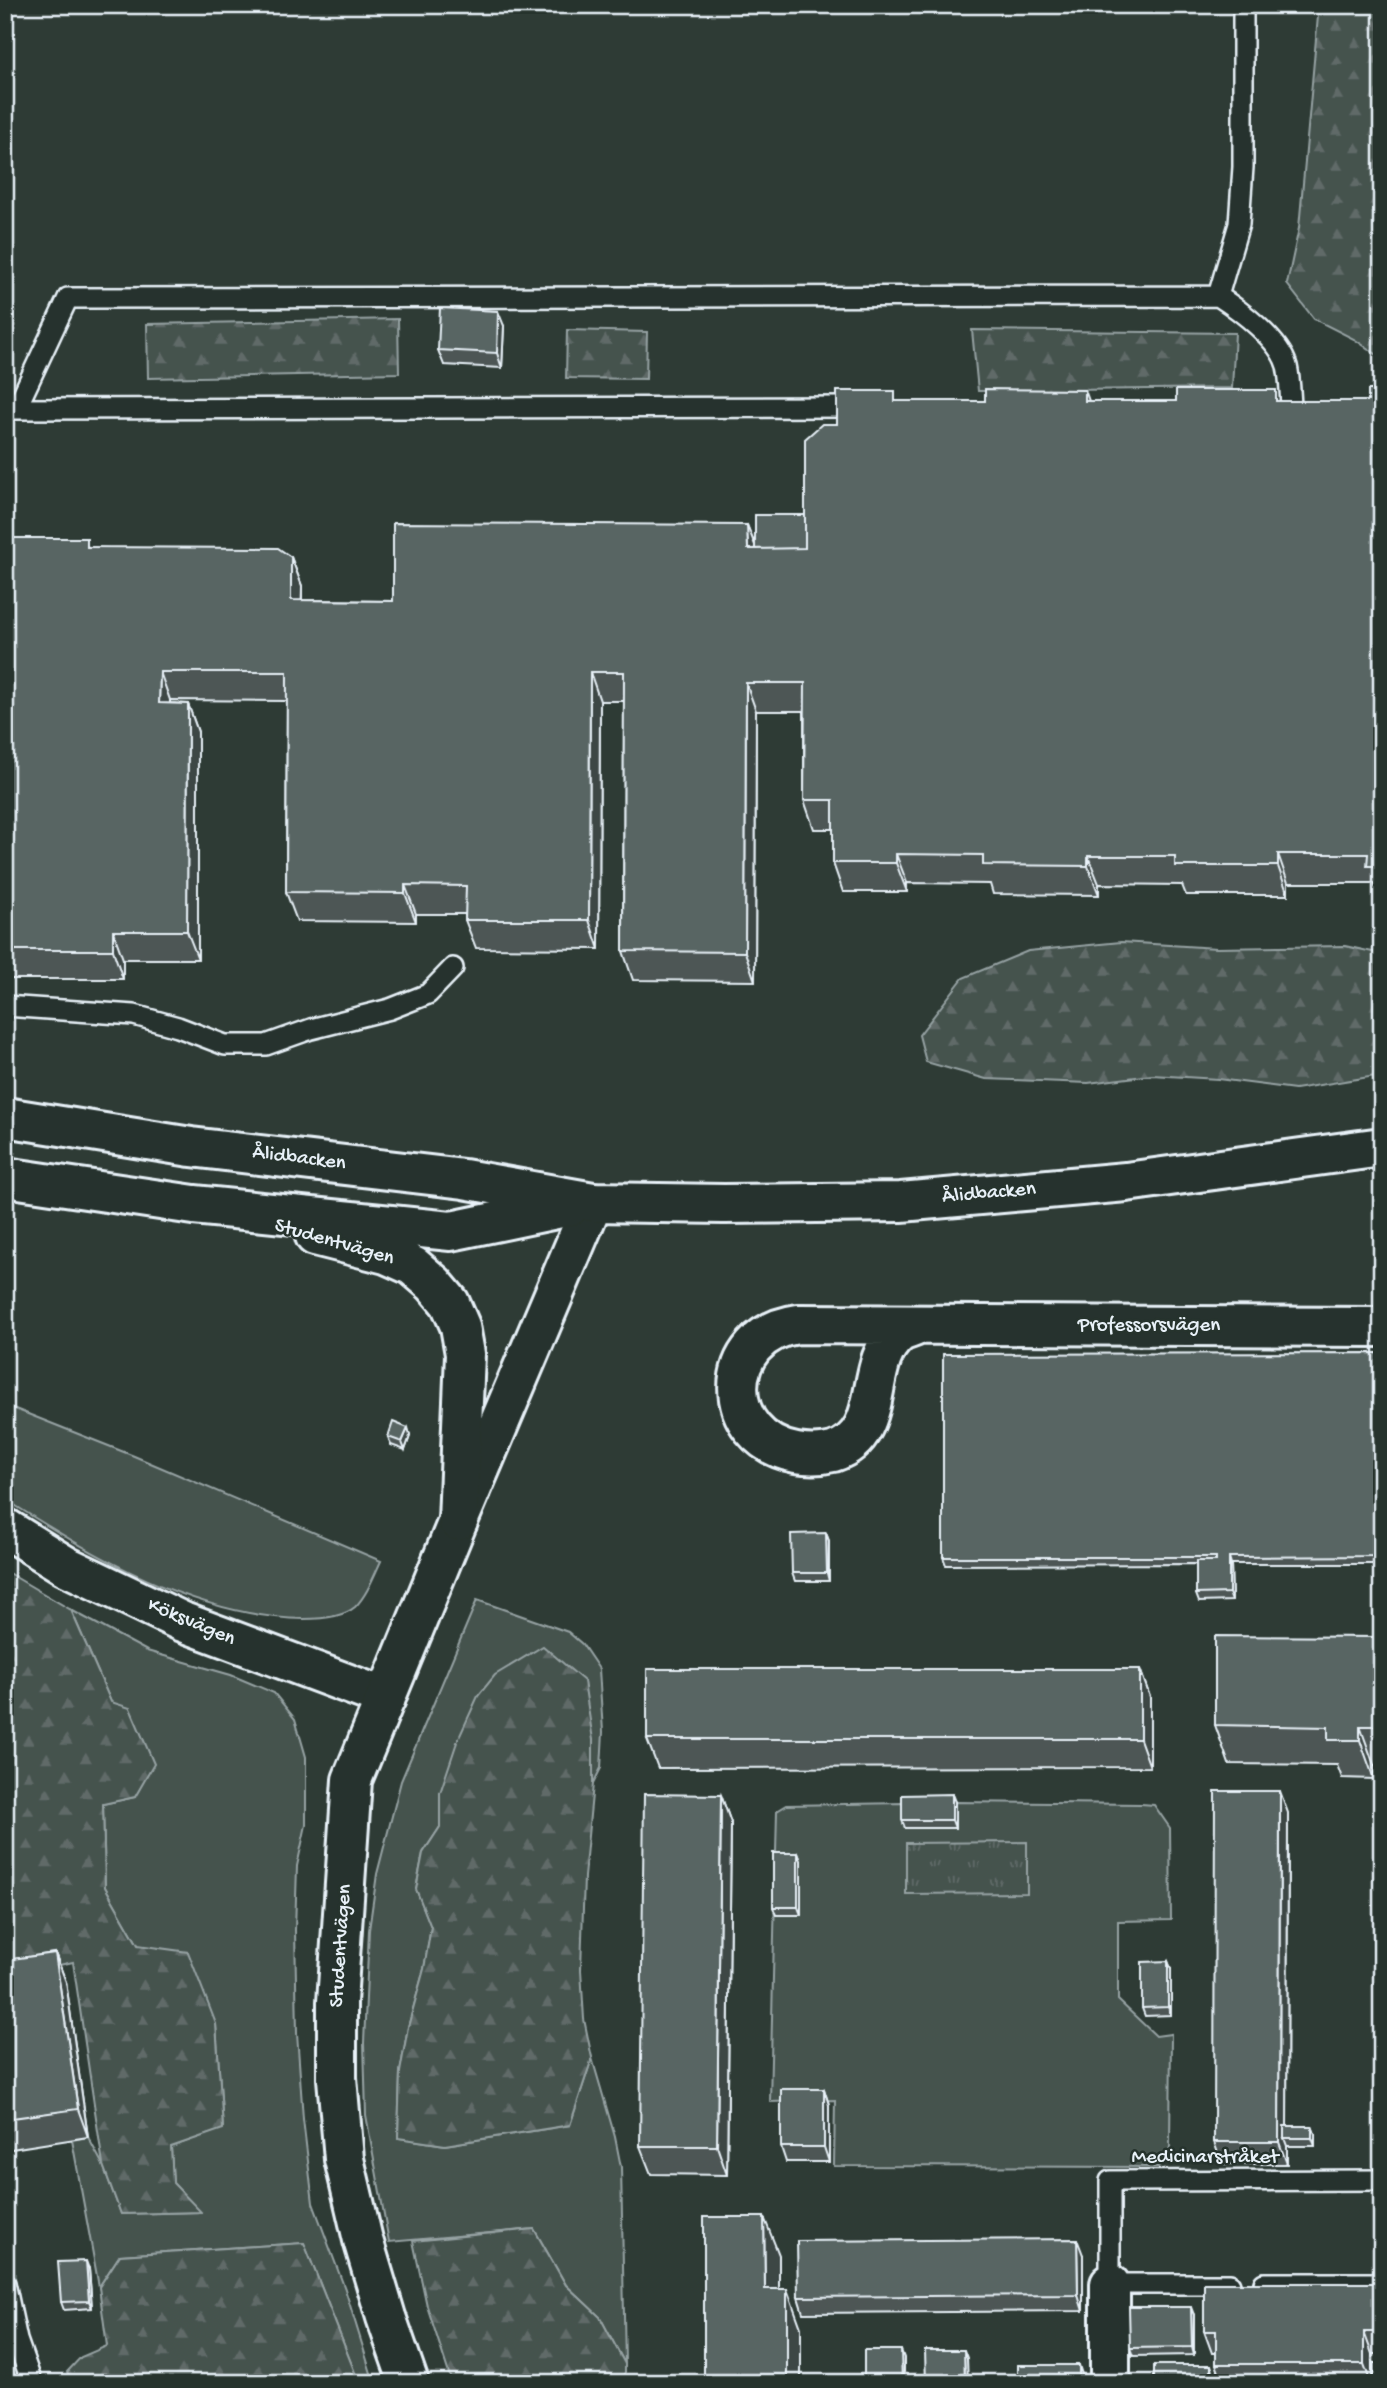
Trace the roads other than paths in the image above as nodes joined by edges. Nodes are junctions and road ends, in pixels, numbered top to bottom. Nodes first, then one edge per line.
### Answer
1 (1243, 5) edge
2 (1218, 296) junction
3 (1291, 405) edge
4 (883, 407) edge
5 (11, 409) edge
6 (453, 968) dead end
7 (5, 1006) edge
8 (5, 1117) edge
9 (1382, 1147) edge
10 (5, 1177) edge
11 (593, 1202) junction
12 (194, 1205) junction
13 (916, 1326) junction
14 (1382, 1327) edge
15 (458, 1521) junction
16 (5, 1528) edge
17 (386, 1698) junction
18 (1382, 2180) edge
19 (5, 2283) edge
20 (1382, 2283) edge
21 (1110, 2284) junction
22 (32, 2383) edge
23 (410, 2383) edge
24 (1110, 2383) edge

1 - 2 lane
2 - 3 lane
2 - 5 lane
4 - 5 lane
6 - 7 lane
8 - 11 street, Ålidbacken
9 - 11 street, Ålidbacken
10 - 12 street, Ålidbacken
11 - 12 street, Ålidbacken
11 - 15 street, Studentvägen
12 - 15 street, Studentvägen
13 - 13 street, Professorsvägen
13 - 14 street, Professorsvägen
15 - 17 street, Studentvägen
16 - 17 street, Köksvägen
17 - 23 street, Studentvägen
18 - 21 lane, Medicinarstråket
19 - 22 lane
20 - 21 lane
21 - 24 street

